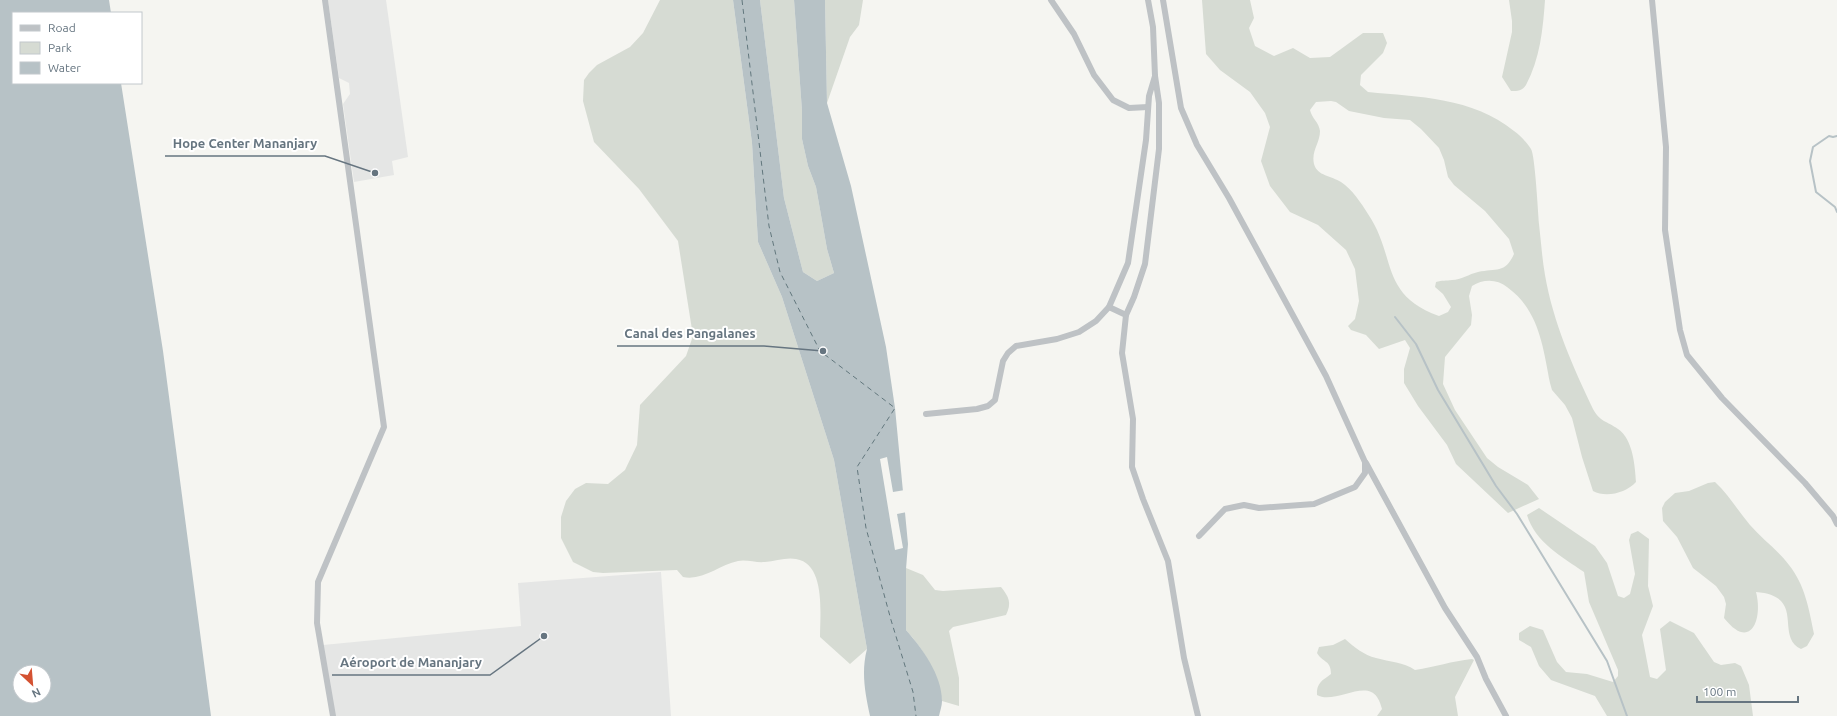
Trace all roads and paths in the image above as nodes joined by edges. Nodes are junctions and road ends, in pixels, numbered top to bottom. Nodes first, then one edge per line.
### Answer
1 (325, 0) edge
2 (1051, 0) edge
3 (1148, 0) edge
4 (1163, 0) edge
5 (1652, 0) edge
6 (1155, 76) junction
7 (1148, 107) junction
8 (1109, 307) junction
9 (1126, 315) junction
10 (926, 414) dead end
11 (1365, 462) junction
12 (1837, 524) edge
13 (1199, 536) dead end
14 (333, 716) edge
15 (1198, 716) edge
16 (1506, 716) edge

1 - 14 street
2 - 7 street
3 - 6 street
4 - 11 street
5 - 12 street
6 - 7 street
6 - 9 street
7 - 8 street
8 - 9 street
8 - 10 street
9 - 15 street
11 - 13 street
11 - 16 street

